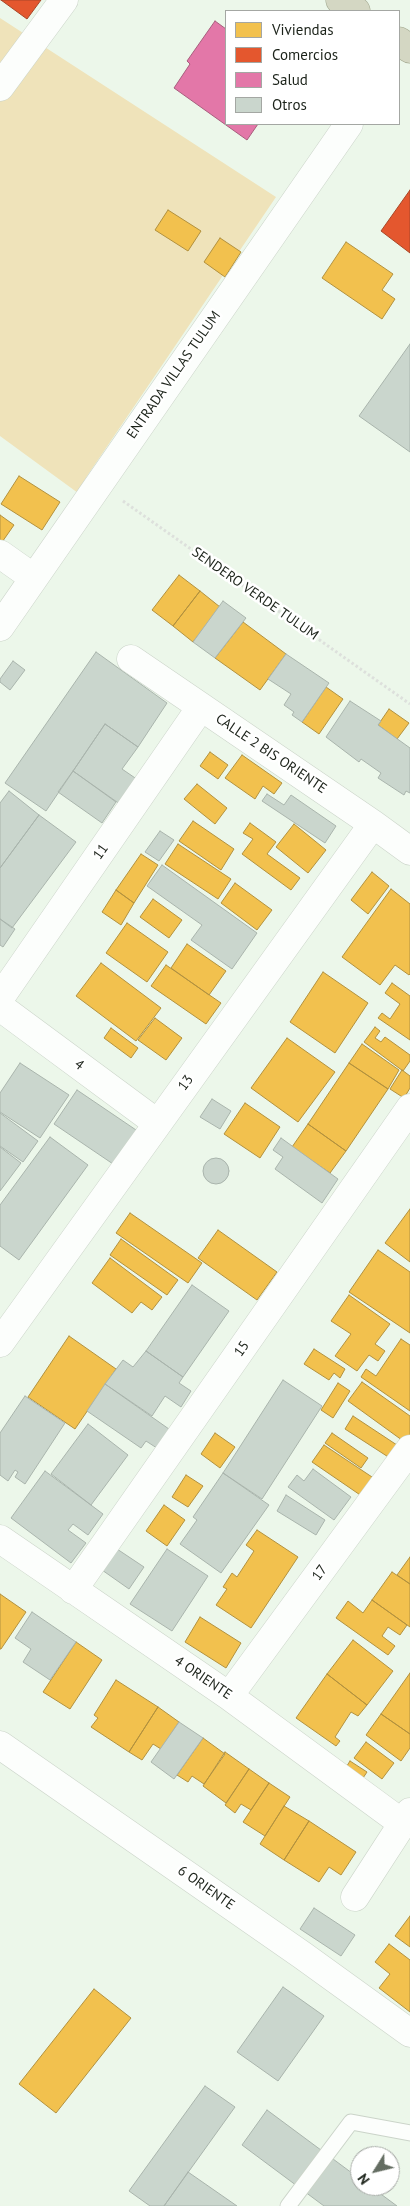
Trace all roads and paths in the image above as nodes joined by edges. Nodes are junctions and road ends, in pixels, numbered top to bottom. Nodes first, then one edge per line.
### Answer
1 (64, 0) edge
2 (340, 0) edge
3 (355, 10) edge
4 (0, 87) edge
5 (348, 125) edge
6 (100, 484) junction
7 (0, 554) edge
8 (34, 578) junction
9 (0, 627) edge
10 (130, 658) dead end
11 (410, 704) edge
12 (201, 707) junction
13 (373, 824) junction
14 (410, 851) edge
15 (0, 998) edge
16 (0, 1007) edge
17 (410, 1108) edge
18 (157, 1124) junction
19 (0, 1343) edge
20 (410, 1449) edge
21 (0, 1539) edge
22 (73, 1590) junction
23 (229, 1696) junction
24 (0, 1745) edge
25 (406, 1817) edge
26 (356, 1897) dead end
27 (410, 2032) edge
28 (410, 2134) edge
29 (288, 2206) edge

1 - 4 street
2 - 3 highway
5 - 6 street, ENTRADA VILLAS TULUM
6 - 8 street, ENTRADA VILLAS TULUM
6 - 11 path, SENDERO VERDE TULUM
7 - 8 street
8 - 9 street, ENTRADA VILLAS TULUM
10 - 12 street, CALLE 2 BIS ORIENTE
12 - 13 street, CALLE 2 BIS ORIENTE
12 - 15 street, 11
13 - 14 street, CALLE 2 BIS ORIENTE
13 - 18 street, 13
16 - 18 street, 4
17 - 22 street, 15
18 - 19 street, 13
20 - 23 street, 17
21 - 22 street, 4 ORIENTE
22 - 23 street, 4 ORIENTE
23 - 25 street, 4 ORIENTE
24 - 27 street, 6 ORIENTE
25 - 26 street
28 - 29 lane

